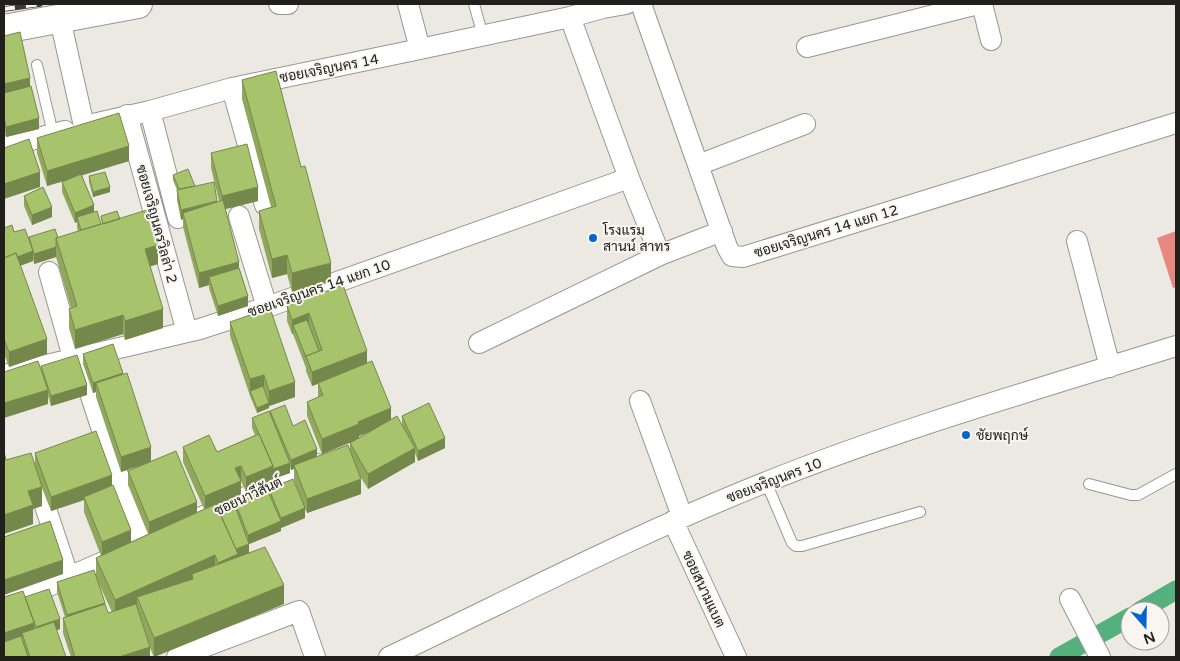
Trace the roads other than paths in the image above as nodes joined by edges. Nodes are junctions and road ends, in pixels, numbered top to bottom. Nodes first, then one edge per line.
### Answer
1 (138, 4) edge
2 (280, 4) edge
3 (288, 4) edge
4 (408, 4) edge
5 (474, 4) edge
6 (626, 4) edge
7 (641, 4) edge
8 (978, 4) edge
9 (982, 4) edge
10 (602, 6) edge
11 (59, 11) edge
12 (570, 17) junction
13 (4, 29) edge
14 (483, 36) junction
15 (991, 40) dead end
16 (807, 48) dead end
17 (420, 49) junction
18 (37, 65) dead end
19 (232, 88) junction
20 (150, 111) junction
21 (128, 115) junction
22 (1176, 123) edge
23 (805, 124) dead end
24 (84, 126) junction
25 (53, 134) junction
26 (4, 147) edge
27 (698, 165) junction
28 (628, 178) junction
29 (265, 205) dead end
30 (238, 216) dead end
31 (178, 218) dead end
32 (722, 231) junction
33 (1077, 241) dead end
34 (660, 254) junction
35 (49, 272) dead end
36 (267, 307) junction
37 (187, 332) junction
38 (479, 343) dead end
39 (1176, 346) edge
40 (76, 357) junction
41 (1110, 367) junction
42 (4, 375) edge
43 (640, 401) dead end
44 (334, 456) edge
45 (29, 458) edge
46 (1176, 474) edge
47 (766, 482) junction
48 (1089, 484) dead end
49 (920, 512) dead end
50 (678, 519) junction
51 (180, 527) edge
52 (162, 535) edge
53 (143, 544) junction
54 (69, 578) junction
55 (1070, 599) dead end
56 (4, 606) edge
57 (1094, 647) edge
58 (177, 657) edge
59 (315, 657) edge
60 (389, 657) edge
61 (736, 657) edge

1 - 11 main road
2 - 3 street
4 - 17 street
5 - 14 lane
6 - 10 street, ซอยเจริญนคร 14
7 - 27 street, ซอยเจริญนคร 14 แยก 12
8 - 16 street
9 - 15 street
10 - 12 street, ซอยเจริญนคร 14
11 - 13 main road
11 - 24 street
12 - 14 street, ซอยเจริญนคร 14
12 - 28 street
14 - 17 street, ซอยเจริญนคร 14
17 - 19 street, ซอยเจริญนคร 14
18 - 25 lane
19 - 20 street, ซอยเจริญนคร 14
19 - 29 street
20 - 21 street, ซอยเจริญนคร 14
20 - 31 street
21 - 24 street, ซอยเจริญนคร 14
21 - 37 street, ซอยเจริญนครวิลล่า 2
22 - 32 street, ซอยเจริญนคร 14 แยก 12
23 - 27 street
24 - 25 street, ซอยเจริญนคร 14
25 - 26 street, ซอยเจริญนคร 14
27 - 32 street, ซอยเจริญนคร 14 แยก 12
28 - 34 street
28 - 36 street, ซอยเจริญนคร 14 แยก 10
30 - 36 street
32 - 34 street
33 - 41 street
34 - 38 street
35 - 40 street
36 - 37 street, ซอยเจริญนคร 14 แยก 10
37 - 40 street, ซอยเจริญนคร 14 แยก 10
39 - 41 street, ซอยเจริญนคร 10
40 - 42 street, ซอยเจริญนคร 14 แยก 10
40 - 53 street
41 - 47 street, ซอยเจริญนคร 10
43 - 50 street, ซอยสนามแบต
44 - 51 street, ซอยนาวีสันต์
45 - 54 street
46 - 48 lane
47 - 49 lane
47 - 50 street, ซอยเจริญนคร 10
50 - 60 street, ซอยเจริญนคร 10
50 - 61 street, ซอยสนามแบต
52 - 53 street
53 - 54 street
54 - 56 street
55 - 57 street
58 - 59 street

